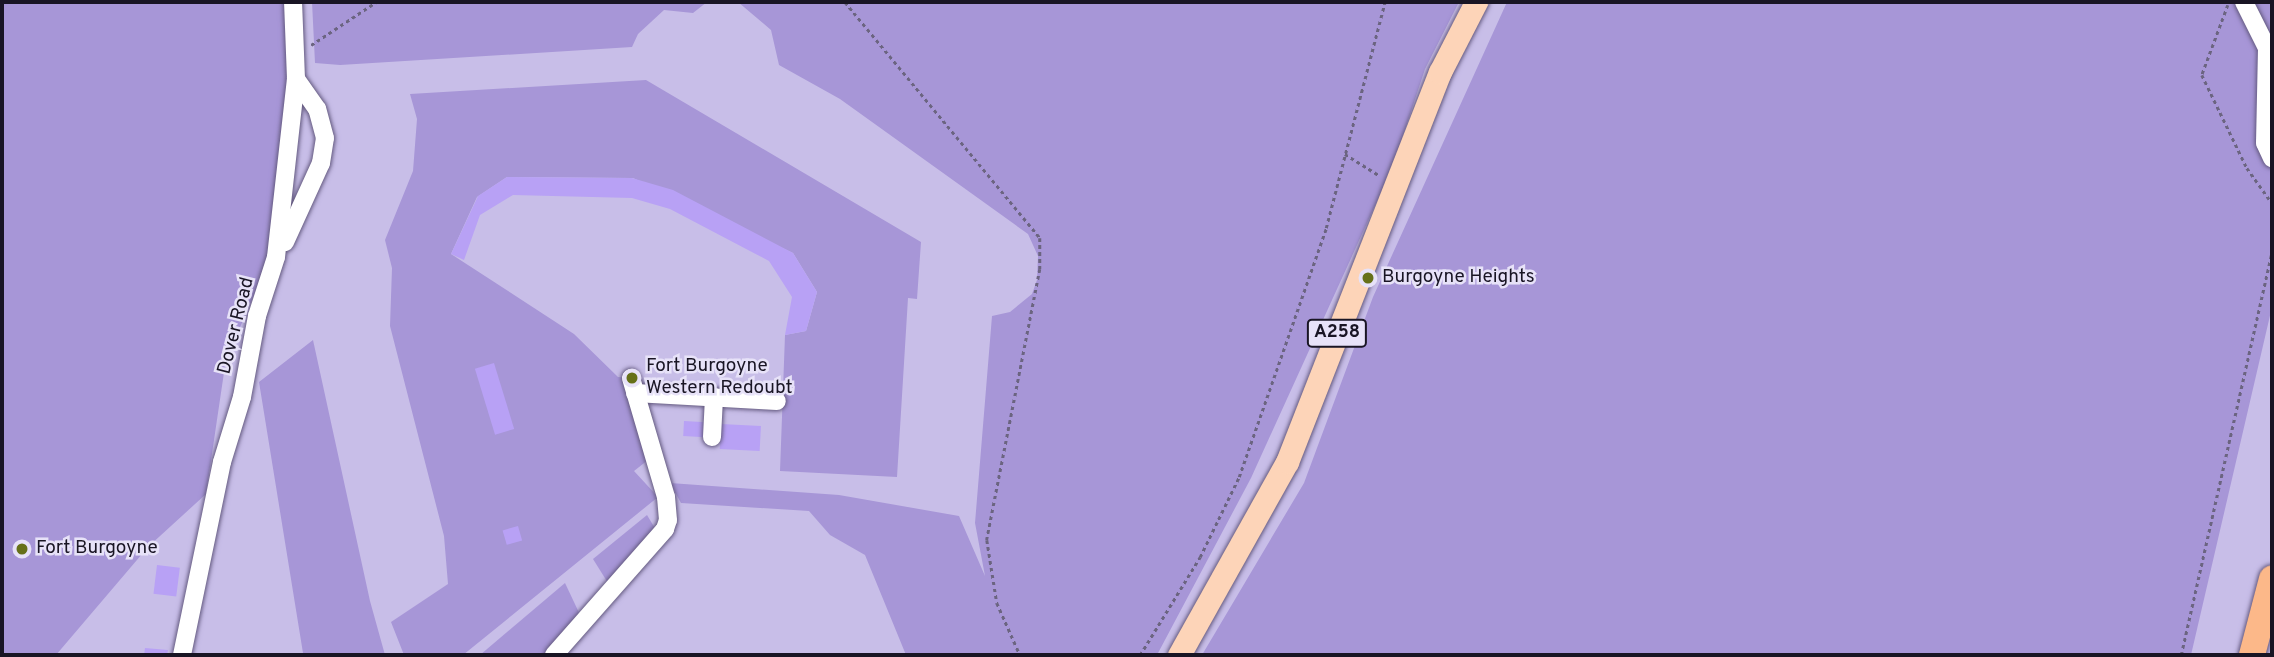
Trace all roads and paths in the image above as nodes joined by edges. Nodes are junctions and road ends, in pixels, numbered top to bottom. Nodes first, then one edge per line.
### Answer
1 (293, 2) edge
2 (376, 2) edge
3 (845, 2) edge
4 (1385, 2) edge
5 (1476, 2) edge
6 (2229, 2) edge
7 (2244, 2) edge
8 (296, 55) junction
9 (296, 79) junction
10 (1345, 154) junction
11 (2272, 158) edge
12 (1394, 186) junction
13 (2272, 203) edge
14 (2272, 251) edge
15 (266, 289) junction
16 (715, 397) junction
17 (777, 401) dead end
18 (712, 437) dead end
19 (2272, 579) edge
20 (183, 655) edge
21 (554, 655) edge
22 (1020, 655) edge
23 (1140, 655) edge
24 (1179, 655) edge
25 (2181, 655) edge
26 (2252, 655) edge

1 - 8 street, Dover Road
2 - 8 path
3 - 22 path
4 - 10 path
5 - 12 main road, A258
6 - 13 path
7 - 11 street
8 - 9 street, Dover Road
9 - 15 street, Dover Road
9 - 15 street
10 - 12 path
10 - 23 path
12 - 24 main road, A258
14 - 25 path
15 - 20 street, Dover Road
16 - 17 street
16 - 18 street
16 - 21 street
19 - 26 highway

